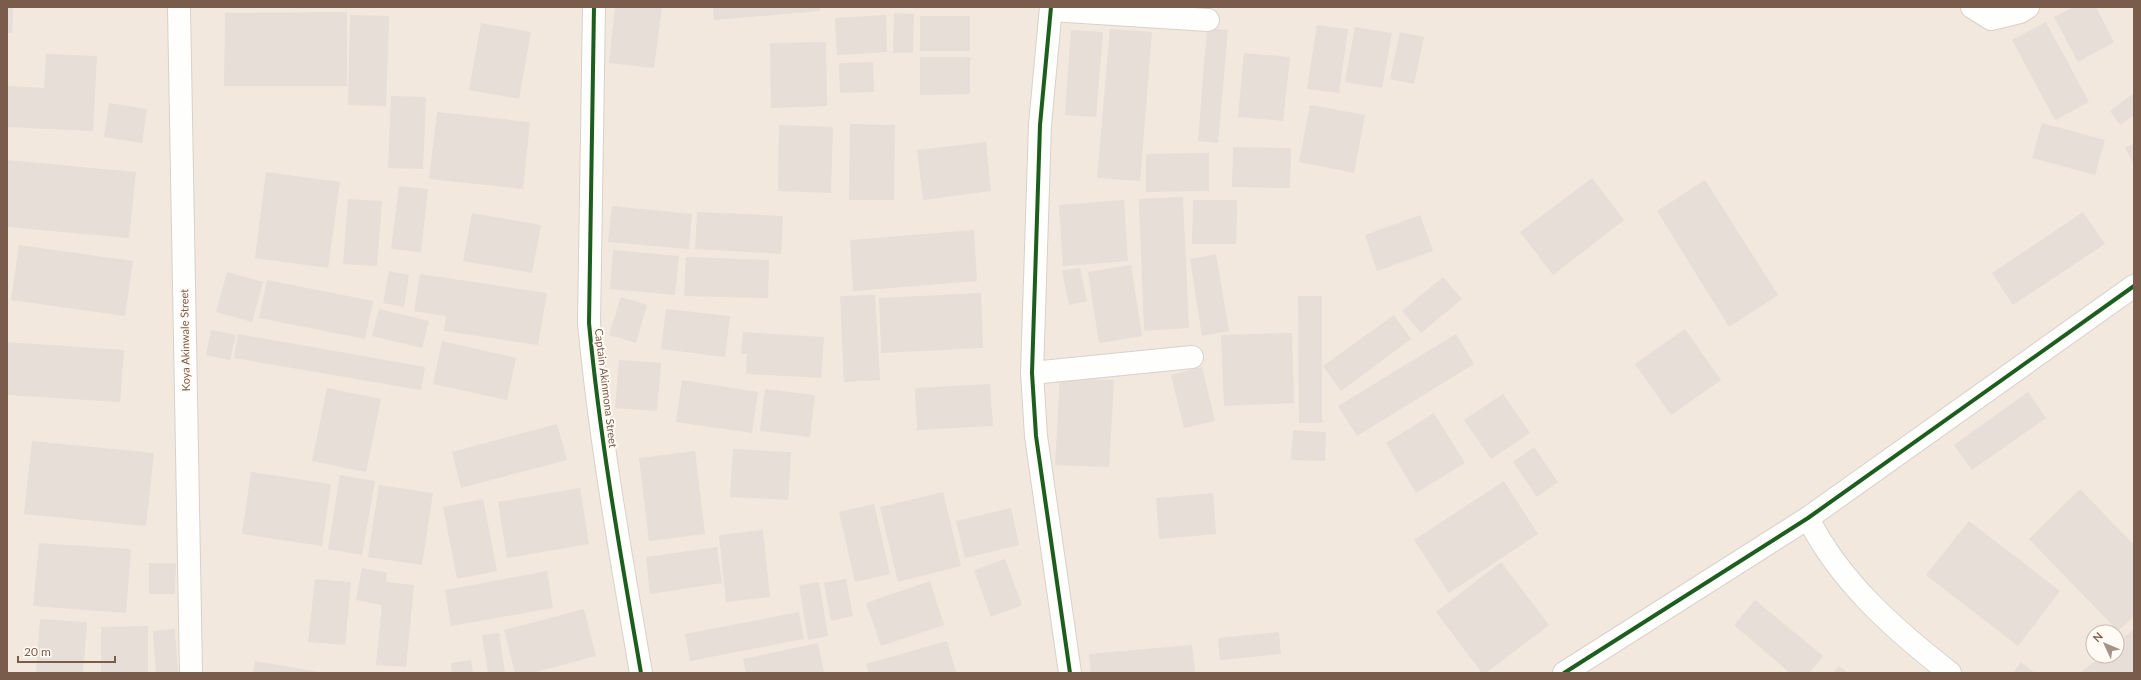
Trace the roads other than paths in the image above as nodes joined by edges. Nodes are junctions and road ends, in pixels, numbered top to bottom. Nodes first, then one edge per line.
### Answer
1 (178, 7) edge
2 (594, 7) edge
3 (1972, 7) edge
4 (2028, 7) edge
5 (1051, 9) edge
6 (1208, 20) dead end
7 (2134, 286) edge
8 (1192, 357) dead end
9 (1032, 373) junction
10 (1808, 518) junction
11 (191, 673) edge
12 (641, 673) edge
13 (1070, 673) edge
14 (1564, 673) edge
15 (1950, 673) edge

1 - 11 street, Koya Akinwale Street
2 - 12 street, Captain Akinmona Street
3 - 4 street
5 - 6 street
5 - 9 street
7 - 10 street
8 - 9 street
9 - 13 street
10 - 14 street
10 - 15 street

